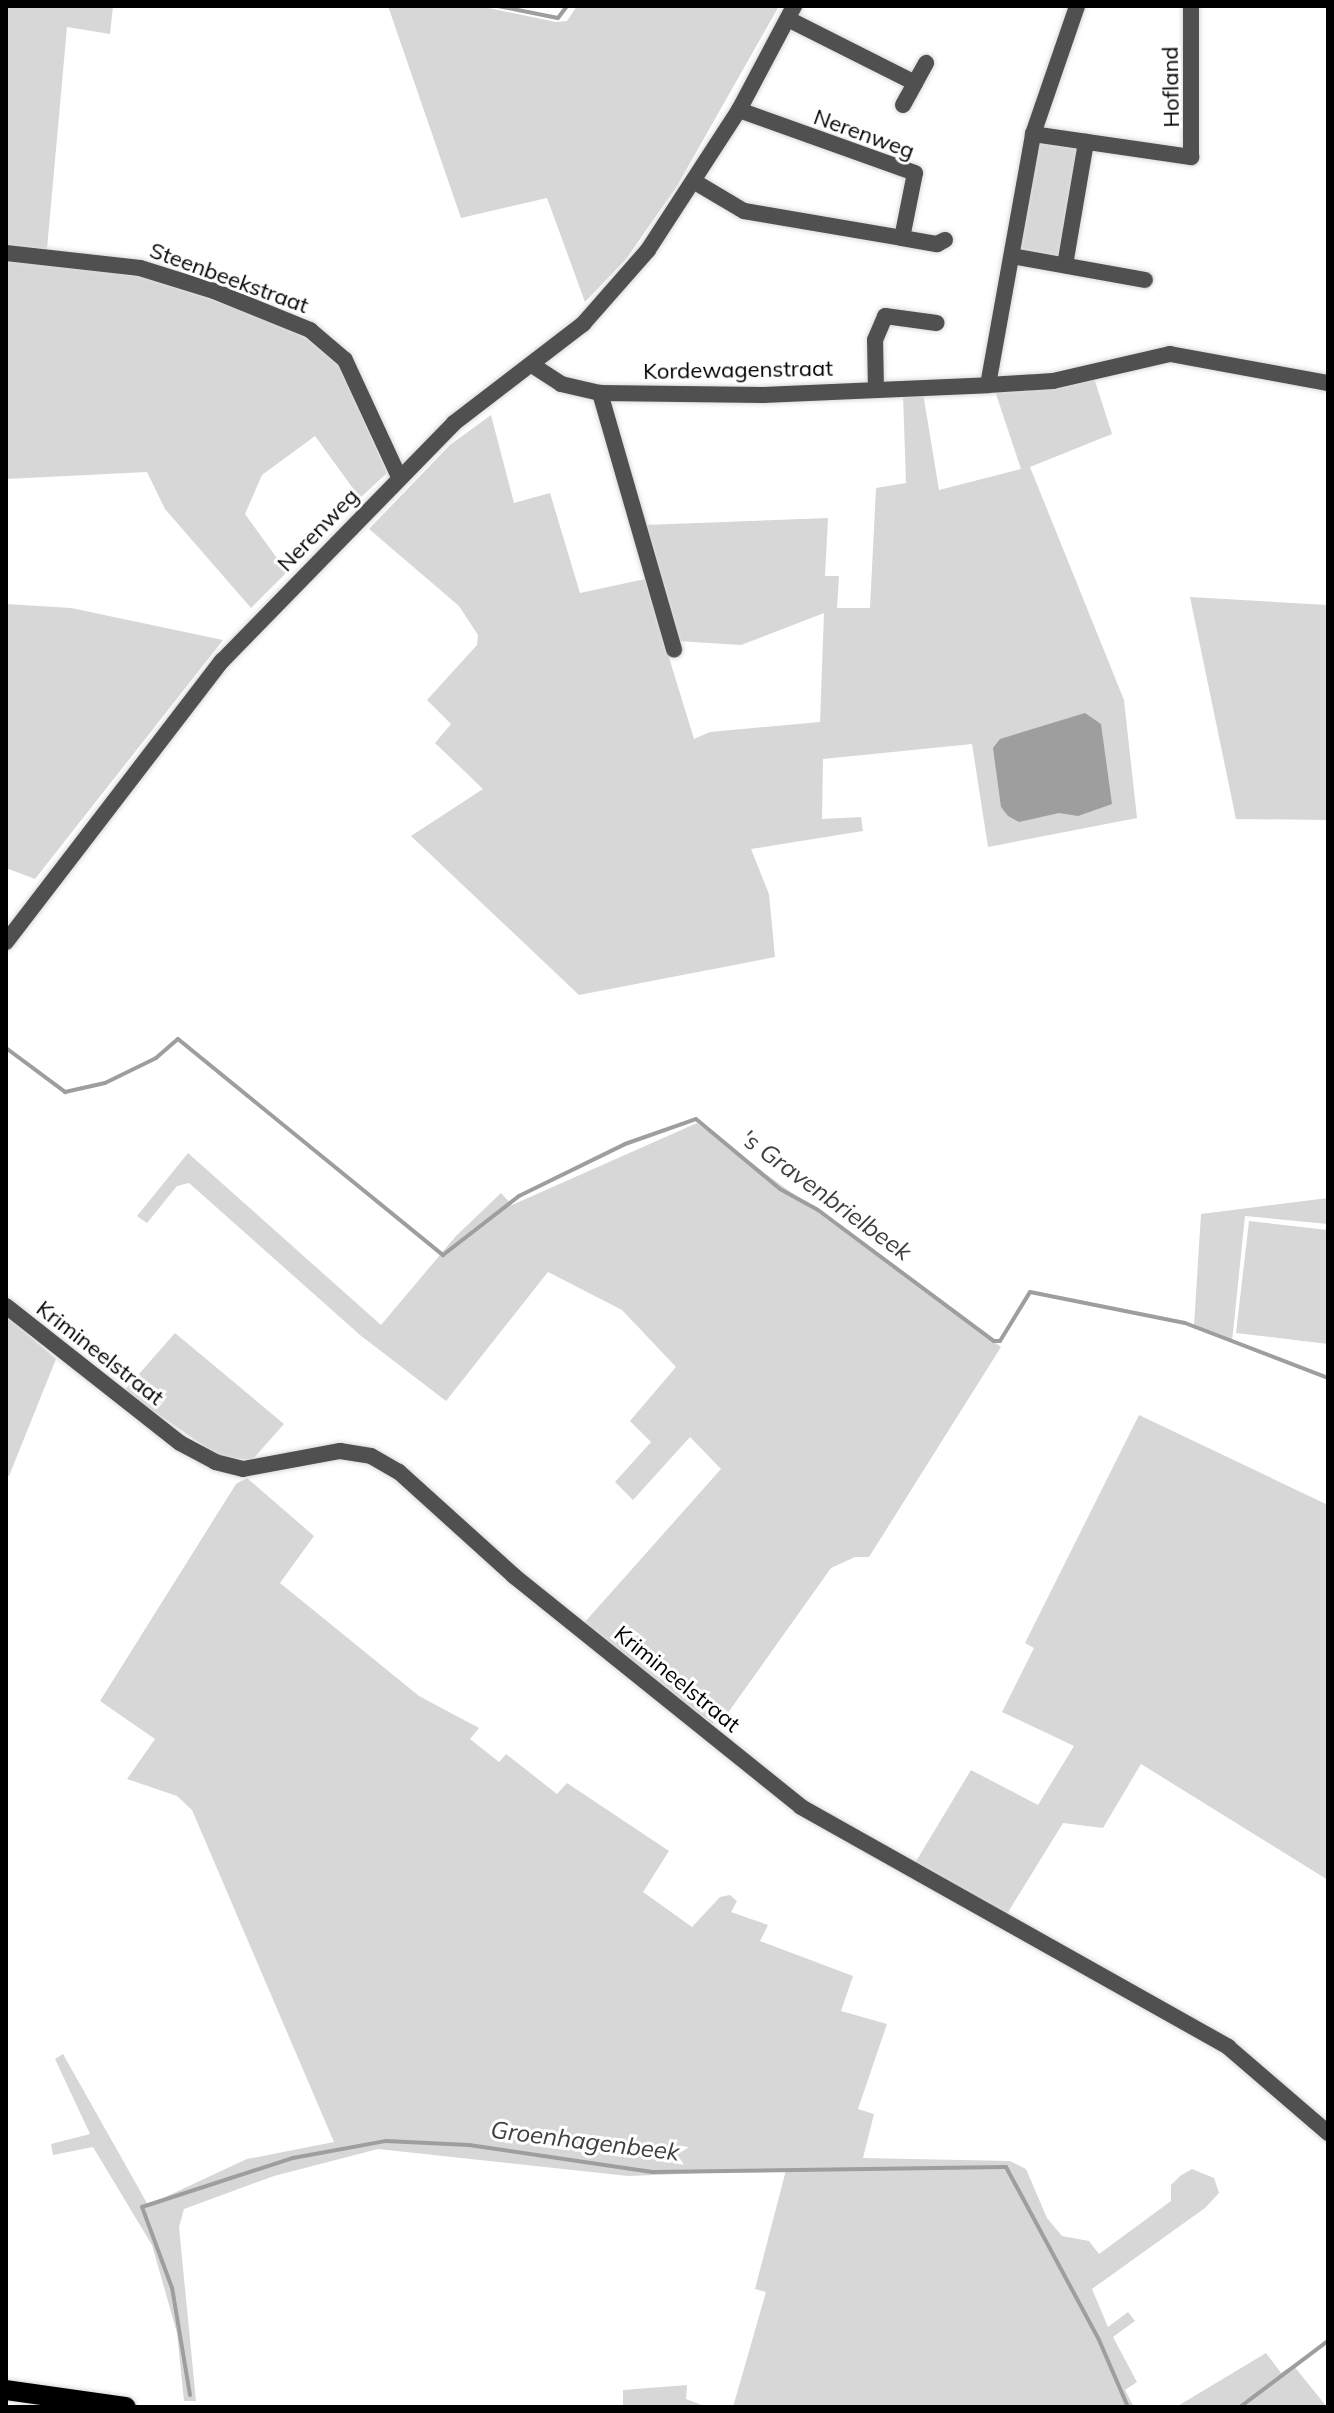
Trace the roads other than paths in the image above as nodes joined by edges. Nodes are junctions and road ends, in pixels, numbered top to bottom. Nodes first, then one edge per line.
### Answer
1 (1077, 6) edge
2 (1191, 6) edge
3 (791, 12) edge
4 (926, 63) dead end
5 (915, 83) junction
6 (903, 105) dead end
7 (739, 110) junction
8 (1033, 134) junction
9 (1086, 142) junction
10 (695, 182) junction
11 (902, 238) junction
12 (945, 240) dead end
13 (6, 253) edge
14 (1012, 256) junction
15 (1065, 265) junction
16 (1145, 280) dead end
17 (937, 323) dead end
18 (532, 365) junction
19 (1328, 383) edge
20 (988, 385) junction
21 (876, 390) junction
22 (600, 393) junction
23 (399, 477) junction
24 (674, 650) dead end
25 (6, 942) edge
26 (6, 1306) edge
27 (1328, 2133) edge
28 (6, 2390) edge
29 (126, 2407) edge

1 - 8 street
2 - 9 street, Hofland
3 - 5 street, Nerenweg
3 - 7 street, Nerenweg
4 - 5 street, Nerenweg
5 - 6 street, Nerenweg
7 - 10 street, Nerenweg
7 - 11 street, Nerenweg
8 - 9 street, Hofland
8 - 14 street
9 - 15 street
10 - 11 street
10 - 18 street, Nerenweg
11 - 12 street
13 - 23 street, Steenbeekstraat
14 - 15 street
14 - 20 street
15 - 16 street
17 - 21 street
18 - 22 street, Kordewagenstraat
18 - 23 street, Nerenweg
19 - 20 street, Kordewagenstraat
20 - 21 street, Kordewagenstraat
21 - 22 street, Kordewagenstraat
22 - 24 street
23 - 25 street, Nerenweg
26 - 27 street, Krimineelstraat
28 - 29 main road

